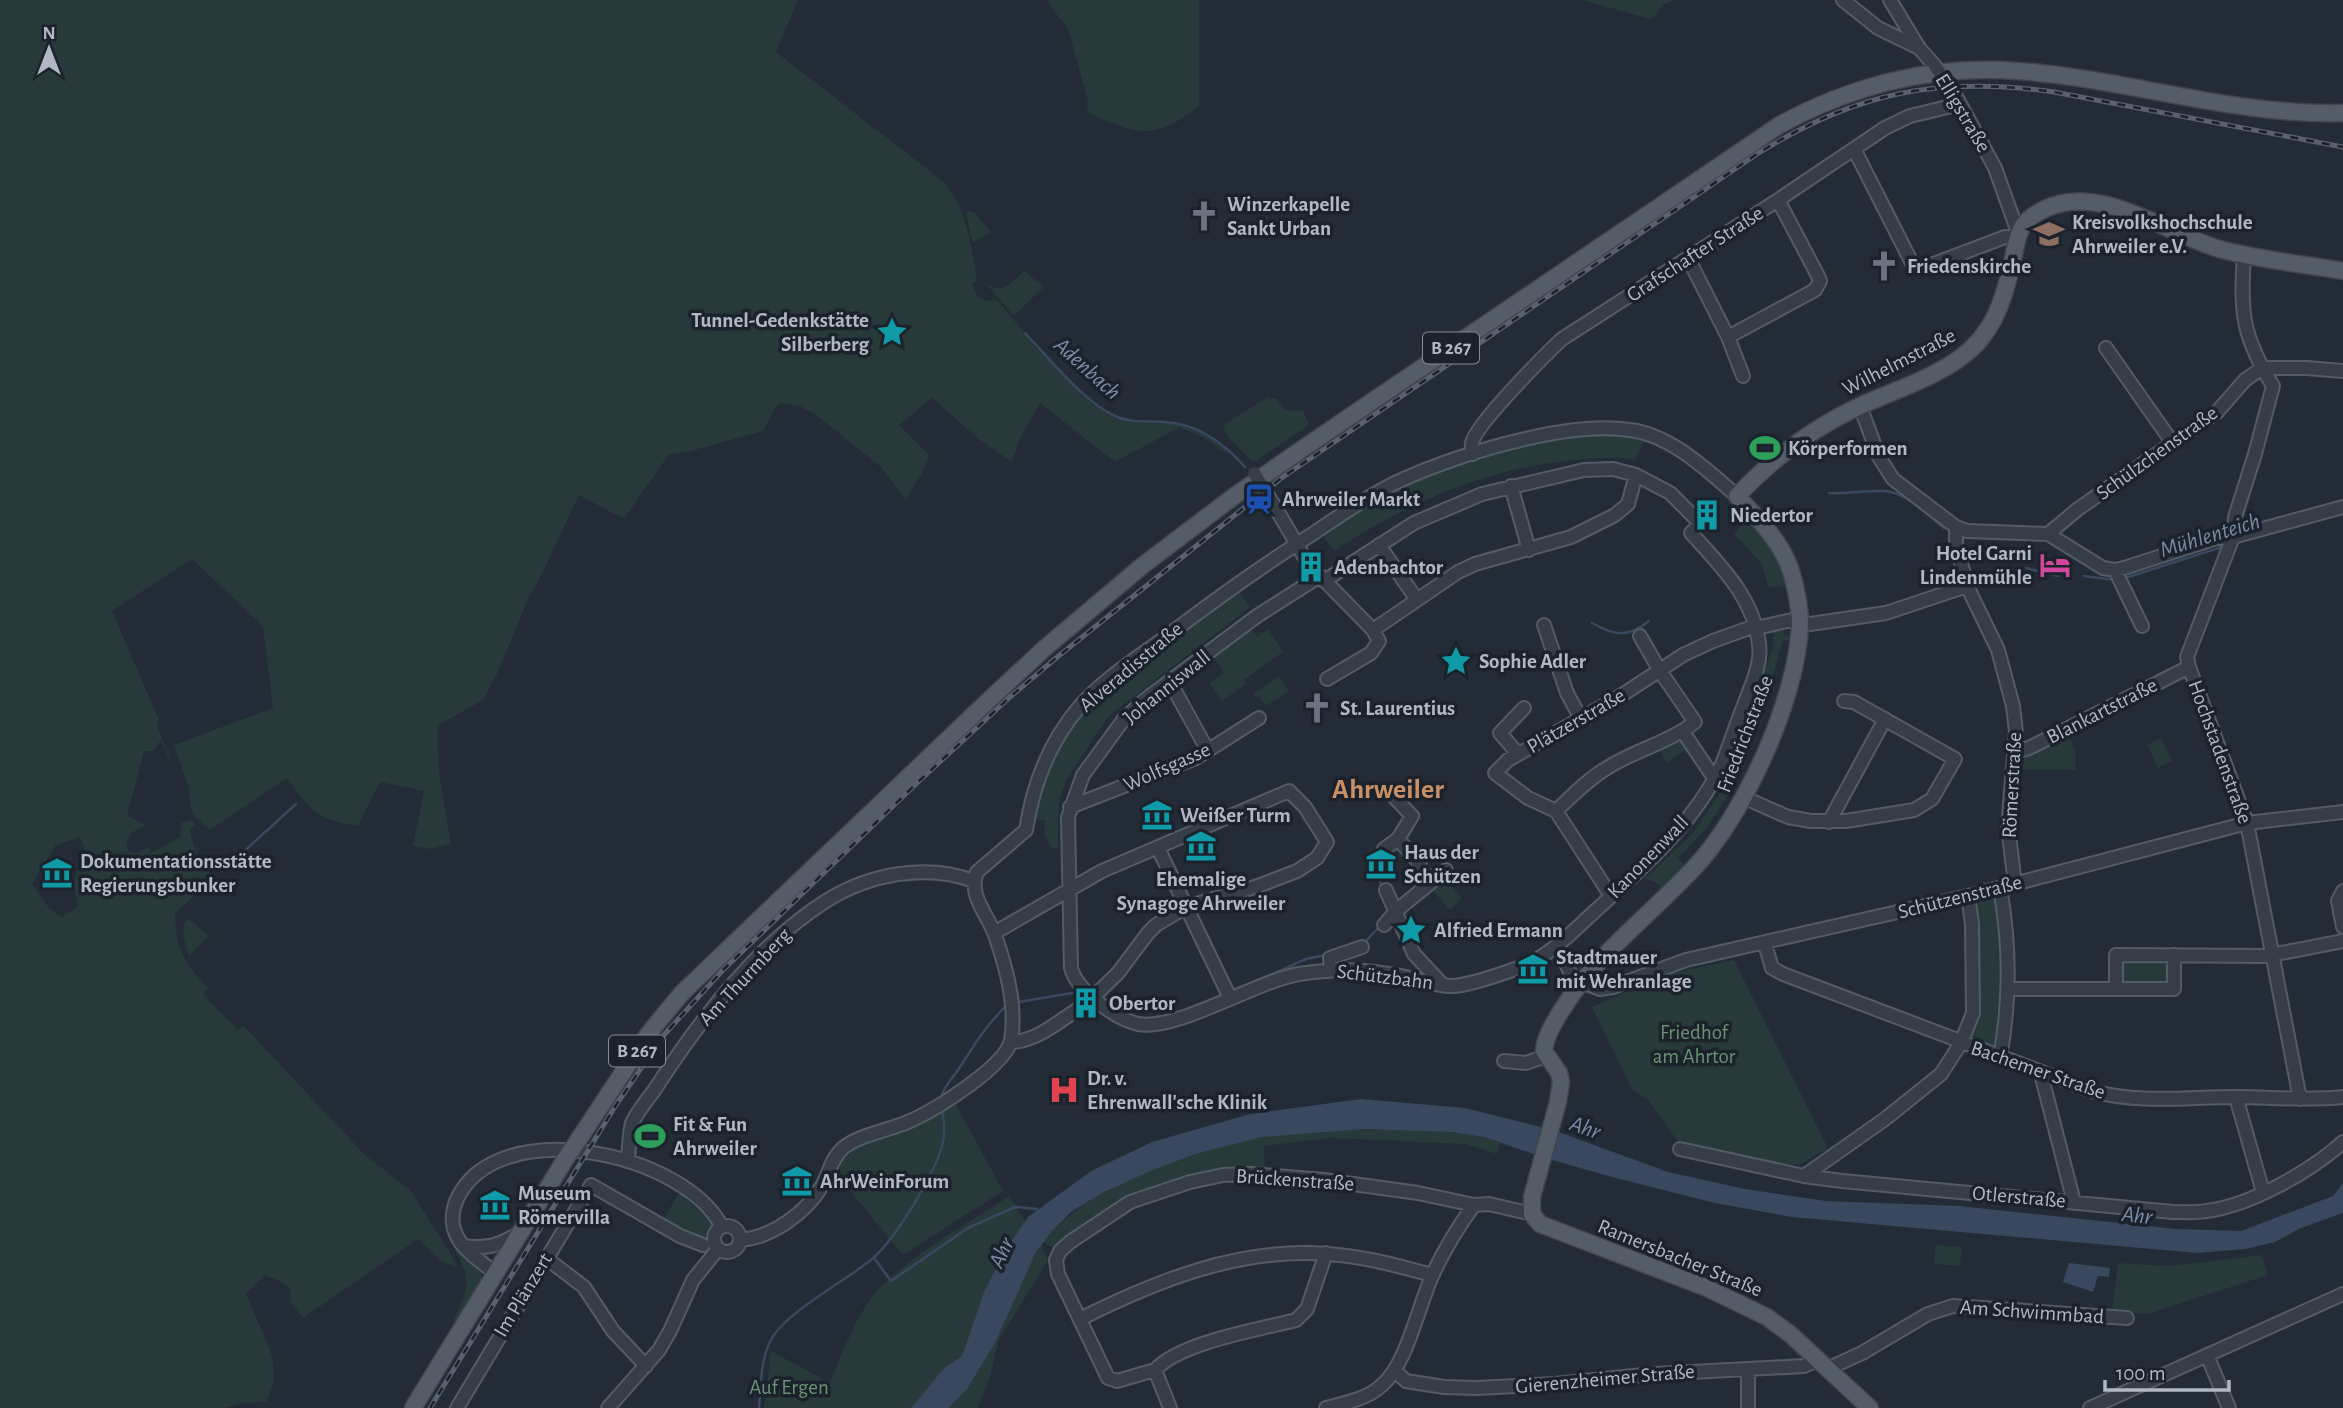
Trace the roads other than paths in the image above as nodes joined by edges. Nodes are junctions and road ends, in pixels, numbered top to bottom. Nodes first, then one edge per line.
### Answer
1 (1843, 0) edge
2 (1890, 0) edge
3 (1919, 48) junction
4 (1959, 102) junction
5 (2343, 113) edge
6 (1854, 149) junction
7 (1778, 200) junction
8 (2019, 236) junction
9 (2244, 255) junction
10 (1688, 258) junction
11 (2343, 271) edge
12 (1728, 337) junction
13 (2106, 348) dead end
14 (2262, 368) junction
15 (2343, 371) edge
16 (1743, 376) dead end
17 (1860, 406) junction
18 (2172, 442) junction
19 (1473, 454) junction
20 (1252, 471) dead end
21 (1636, 475) junction
22 (1511, 486) junction
23 (1737, 496) junction
24 (2343, 507) edge
25 (1956, 527) junction
26 (2048, 534) junction
27 (2232, 542) junction
28 (1296, 544) junction
29 (1379, 545) junction
30 (1529, 550) junction
31 (1316, 573) junction
32 (2118, 577) junction
33 (1967, 586) junction
34 (1417, 600) junction
35 (1800, 622) junction
36 (1544, 625) dead end
37 (1755, 626) junction
38 (2142, 626) dead end
39 (1373, 630) junction
40 (1640, 636) dead end
41 (2189, 667) junction
42 (1660, 671) junction
43 (1327, 678) dead end
44 (1170, 682) junction
45 (1844, 701) dead end
46 (1524, 708) dead end
47 (1259, 718) dead end
48 (1581, 719) junction
49 (1885, 719) junction
50 (1683, 732) junction
51 (1208, 751) junction
52 (2015, 752) junction
53 (1518, 754) junction
54 (1714, 778) junction
55 (1395, 798) dead end
56 (1745, 798) junction
57 (1070, 807) junction
58 (1556, 811) junction
59 (2343, 812) edge
60 (1829, 822) junction
61 (2247, 823) junction
62 (1398, 839) junction
63 (1158, 849) junction
64 (1384, 849) dead end
65 (1446, 870) dead end
66 (1427, 873) junction
67 (974, 881) junction
68 (2015, 884) junction
69 (2000, 888) junction
70 (1386, 890) dead end
71 (2343, 891) edge
72 (1069, 892) junction
73 (1611, 896) junction
74 (1968, 896) junction
75 (1185, 907) junction
76 (1396, 911) junction
77 (1384, 925) dead end
78 (2343, 927) edge
79 (995, 933) junction
80 (2343, 941) edge
81 (1765, 944) junction
82 (1362, 947) dead end
83 (1561, 954) junction
84 (2174, 956) junction
85 (2272, 956) junction
86 (1331, 970) junction
87 (1442, 984) junction
88 (1579, 984) junction
89 (2007, 989) junction
90 (2116, 989) junction
91 (1230, 998) junction
92 (1089, 1002) junction
93 (1011, 1042) junction
94 (1961, 1043) junction
95 (1546, 1056) junction
96 (2000, 1058) junction
97 (1504, 1061) dead end
98 (2041, 1074) junction
99 (2236, 1097) junction
100 (2343, 1097) edge
101 (2301, 1098) junction
102 (2343, 1142) edge
103 (1680, 1149) dead end
104 (1832, 1155) junction
105 (628, 1160) junction
106 (1804, 1176) junction
107 (1842, 1181) junction
108 (2263, 1192) junction
109 (2074, 1202) junction
110 (1474, 1205) junction
111 (1495, 1205) joint
112 (1532, 1214) junction
113 (722, 1227) junction
114 (519, 1234) junction
115 (740, 1240) junction
116 (703, 1245) dead end
117 (463, 1246) junction
118 (718, 1249) junction
119 (1326, 1254) junction
120 (546, 1258) junction
121 (495, 1273) junction
122 (1432, 1275) junction
123 (2343, 1294) edge
124 (2127, 1318) dead end
125 (1080, 1319) junction
126 (2207, 1355) junction
127 (1823, 1364) junction
128 (646, 1366) junction
129 (1748, 1369) junction
130 (1155, 1370) junction
131 (1395, 1371) junction
132 (2105, 1405) edge
133 (413, 1408) edge
134 (457, 1408) edge
135 (608, 1408) edge
136 (1170, 1408) edge
137 (1326, 1408) edge
138 (1748, 1408) edge
139 (1870, 1408) edge
140 (2090, 1408) edge
141 (2230, 1408) edge

1 - 3 street
2 - 3 street, Elligstraße
3 - 4 street, Elligstraße, bridge
4 - 6 street, Grafschafter Straße
4 - 8 street, Elligstraße
5 - 114 main road, B 267, bridge
6 - 7 street, Grafschafter Straße
6 - 8 street
7 - 10 street, Grafschafter Straße
7 - 12 street
8 - 9 main road
8 - 17 main road, Wilhelmstraße
9 - 11 main road
9 - 14 street, Hochstadenstraße
10 - 12 street
10 - 19 street, Grafschafter Straße
12 - 16 street
13 - 18 street
14 - 15 street
14 - 18 street, Schülzchenstraße
14 - 27 street, Hochstadenstraße
17 - 23 main road, Wilhelmstraße
17 - 25 street
18 - 26 street, Schülzchenstraße
19 - 23 street, Alveradisstraße
19 - 28 street, Alveradisstraße
20 - 28 street, bridge
21 - 22 street, Kanonenwall
21 - 30 street
21 - 37 street, Kanonenwall
22 - 29 street, Johanniswall
22 - 30 street
23 - 35 main road, Friedrichstraße
24 - 27 street
25 - 26 street
25 - 33 street, Römerstraße
26 - 32 street
27 - 32 street
27 - 41 street, Hochstadenstraße
28 - 31 street
28 - 67 street, Alveradisstraße
29 - 31 street, Johanniswall
29 - 34 street
30 - 34 street
31 - 39 street
31 - 44 street, Johanniswall
32 - 38 street
33 - 35 street, Plätzerstraße
33 - 52 street, Römerstraße
34 - 39 street
35 - 37 street, Plätzerstraße
35 - 56 main road, Friedrichstraße
36 - 48 street
37 - 42 street, Plätzerstraße
37 - 54 street, Kanonenwall
39 - 43 street
40 - 42 street
41 - 52 street, Blankartstraße
41 - 61 street, Hochstadenstraße
42 - 48 street, Plätzerstraße
42 - 50 street
44 - 51 street
44 - 57 street, Johanniswall
45 - 49 street
46 - 53 street
47 - 51 street, Wolfsgasse
48 - 53 street, Plätzerstraße
49 - 60 street
49 - 60 street
50 - 54 street
50 - 58 street
51 - 57 street, Wolfsgasse
52 - 68 street, Römerstraße
53 - 58 street, Plätzerstraße
54 - 73 street, Kanonenwall
55 - 62 street
56 - 60 street
56 - 88 main road, Friedrichstraße
57 - 72 street, Johanniswall
58 - 73 street
59 - 61 street, Schützenstraße
61 - 68 street, Schützenstraße
61 - 85 street, Hochstadenstraße
62 - 64 street
62 - 66 street
63 - 72 street
63 - 75 street
63 - 75 street
65 - 66 street
66 - 76 street
67 - 79 street
67 - 105 street, Am Thurmberg
68 - 69 street, Schützenstraße
69 - 74 street, Schützenstraße
69 - 89 street
70 - 76 street
71 - 78 street
72 - 79 street
72 - 92 street, Johanniswall
73 - 83 street, Kanonenwall
74 - 81 street, Schützenstraße
74 - 94 street
75 - 91 street
75 - 92 street
76 - 77 street
76 - 87 street
79 - 93 street
80 - 85 street
81 - 88 street, Schützenstraße
81 - 94 street, Bachemer Straße
82 - 86 street
83 - 87 street, Schützbahn
83 - 88 street
84 - 85 street
84 - 90 street
84 - 90 street
85 - 101 street, Hochstadenstraße
86 - 87 street, Schützbahn
86 - 91 street, Schützbahn
88 - 95 main road
89 - 90 street
89 - 96 street
91 - 92 street, Schützbahn
92 - 93 street
93 - 115 street
94 - 96 street, Bachemer Straße
94 - 104 street
95 - 97 street
95 - 112 main road
96 - 98 street, Bachemer Straße
98 - 99 street, Bachemer Straße
98 - 109 street
99 - 101 street, Bachemer Straße
99 - 108 street
100 - 101 street, Bachemer Straße
102 - 108 street, Otlerstraße
103 - 106 street, Otlerstraße
104 - 106 street
104 - 107 street
105 - 113 street
105 - 117 street
106 - 107 street, Otlerstraße
107 - 109 street, Otlerstraße
108 - 109 street, Otlerstraße
110 - 111 street, Brückenstraße
110 - 122 street
110 - 125 street, Brückenstraße
111 - 112 street, Ramersbacher Straße
112 - 127 main road, Ramersbacher Straße
113 - 115 street
113 - 118 street
114 - 117 street
114 - 121 main road, B 267
115 - 118 street
116 - 120 street, Im Plänzert
117 - 121 street
118 - 128 street
119 - 122 street
119 - 125 street
119 - 130 street
120 - 128 street
120 - 134 street, Im Plänzert
121 - 133 main road, B 267
122 - 131 street
123 - 126 street
124 - 127 street, Am Schwimmbad
125 - 130 street
126 - 132 street
126 - 141 street
127 - 129 street, Gierenzheimer Straße
127 - 139 main road, Ramersbacher Straße
128 - 135 street
129 - 131 street, Gierenzheimer Straße
129 - 138 street
130 - 136 street
131 - 137 street
132 - 140 street

